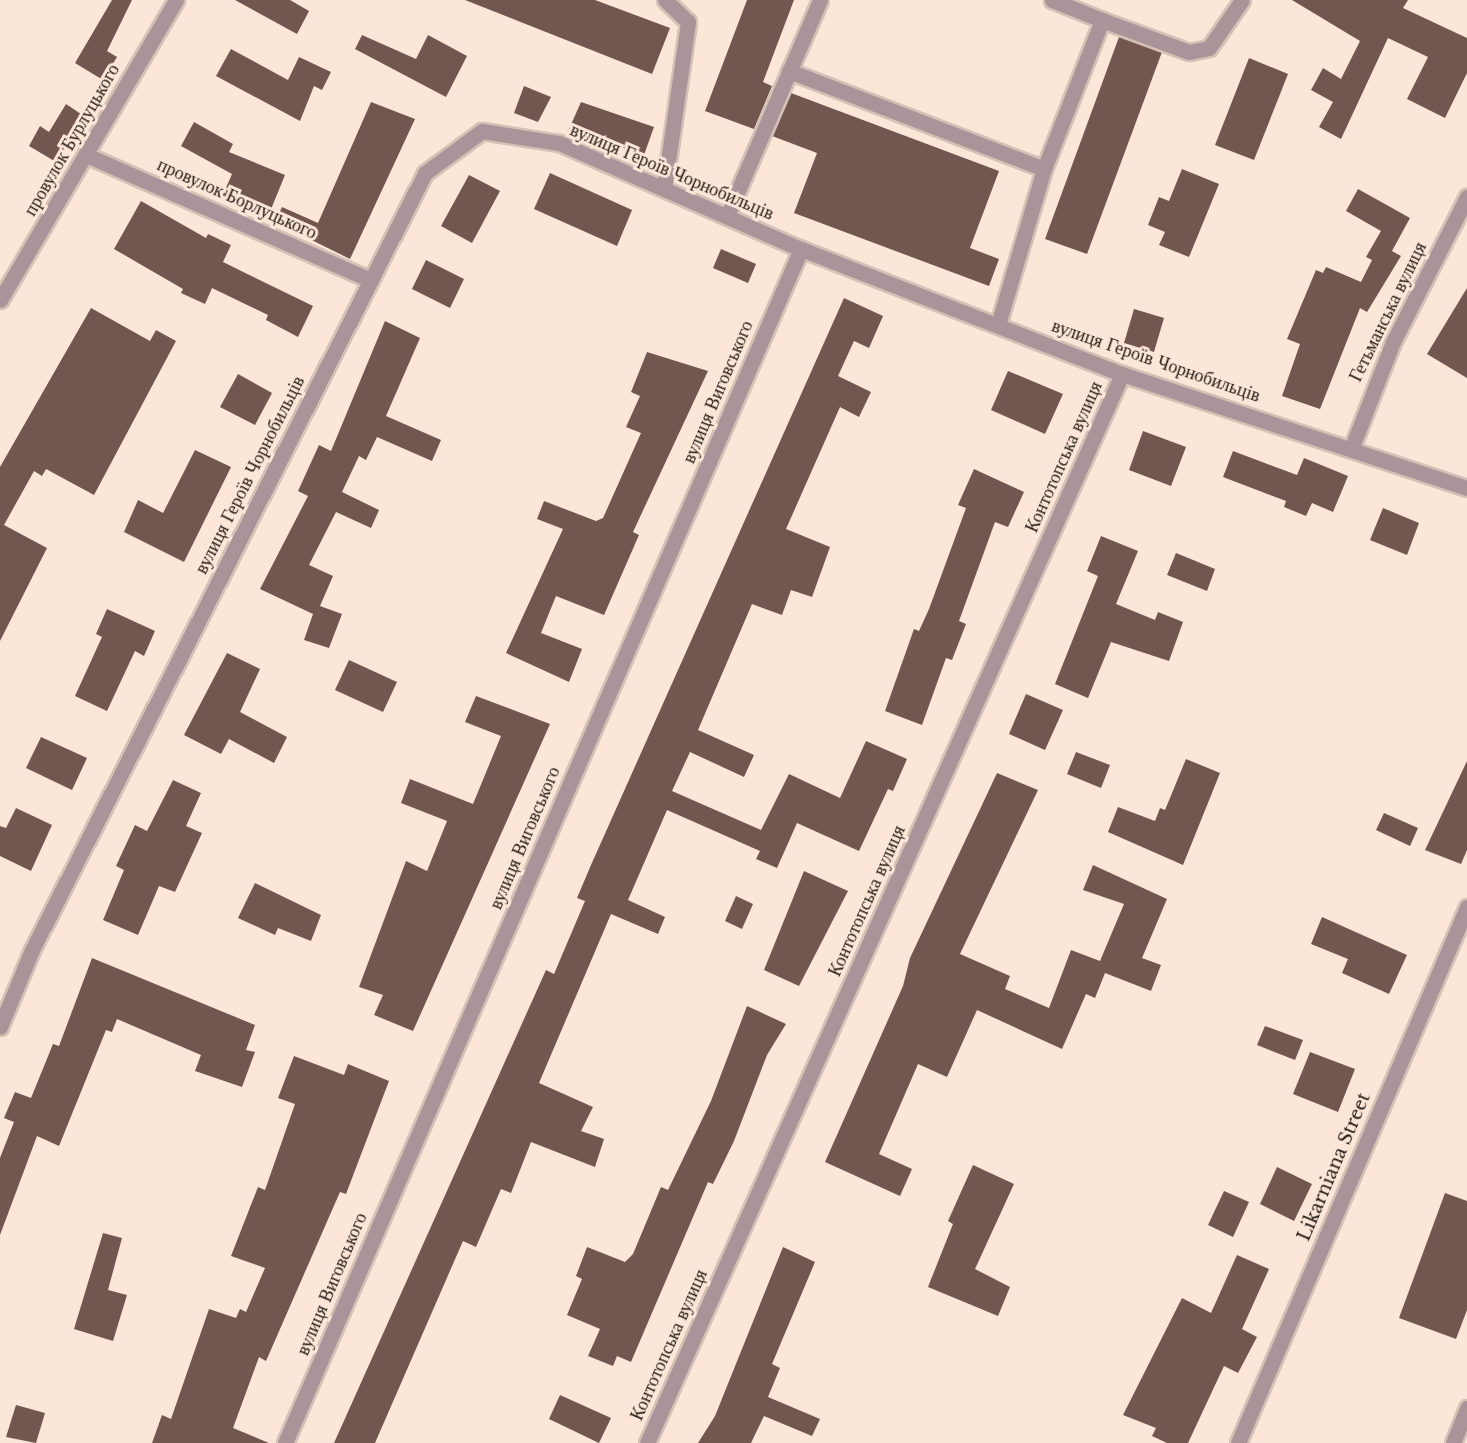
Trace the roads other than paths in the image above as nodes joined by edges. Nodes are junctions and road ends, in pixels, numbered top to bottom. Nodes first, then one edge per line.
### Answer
1 (176, 0) edge
2 (666, 0) edge
3 (820, 0) edge
4 (1052, 0) edge
5 (1242, 0) edge
6 (1102, 20) junction
7 (789, 71) junction
8 (86, 155) junction
9 (1044, 169) junction
10 (664, 189) junction
11 (1467, 197) edge
12 (727, 216) junction
13 (801, 249) junction
14 (371, 280) junction
15 (0, 300) edge
16 (998, 325) junction
17 (1122, 374) junction
18 (1352, 447) junction
19 (1467, 488) edge
20 (1467, 907) edge
21 (0, 1027) edge
22 (1467, 1408) edge
23 (285, 1443) edge
24 (647, 1443) edge
25 (1238, 1443) edge
26 (1453, 1443) edge

1 - 8 street, провулок Бурлуцького
2 - 10 street
3 - 7 street
4 - 6 street
5 - 6 street
6 - 9 street
7 - 9 street
7 - 12 street
8 - 14 street, провулок Борлуцького
8 - 15 street, провулок Бурлуцького
9 - 16 street
10 - 12 street, вулиця Героїв Чорнобильців
10 - 14 street, вулиця Героїв Чорнобильців
11 - 18 street, Гетьманська вулиця
12 - 13 street, вулиця Героїв Чорнобильців
13 - 16 street, вулиця Героїв Чорнобильців
13 - 23 street, вулиця Виговського
14 - 21 street, вулиця Героїв Чорнобильців
16 - 17 street, вулиця Героїв Чорнобильців
17 - 18 street, вулиця Героїв Чорнобильців
17 - 24 street, Контотопська вулиця
18 - 19 street, вулиця Героїв Чорнобильців
20 - 25 street, Likarniana Street
22 - 26 street

